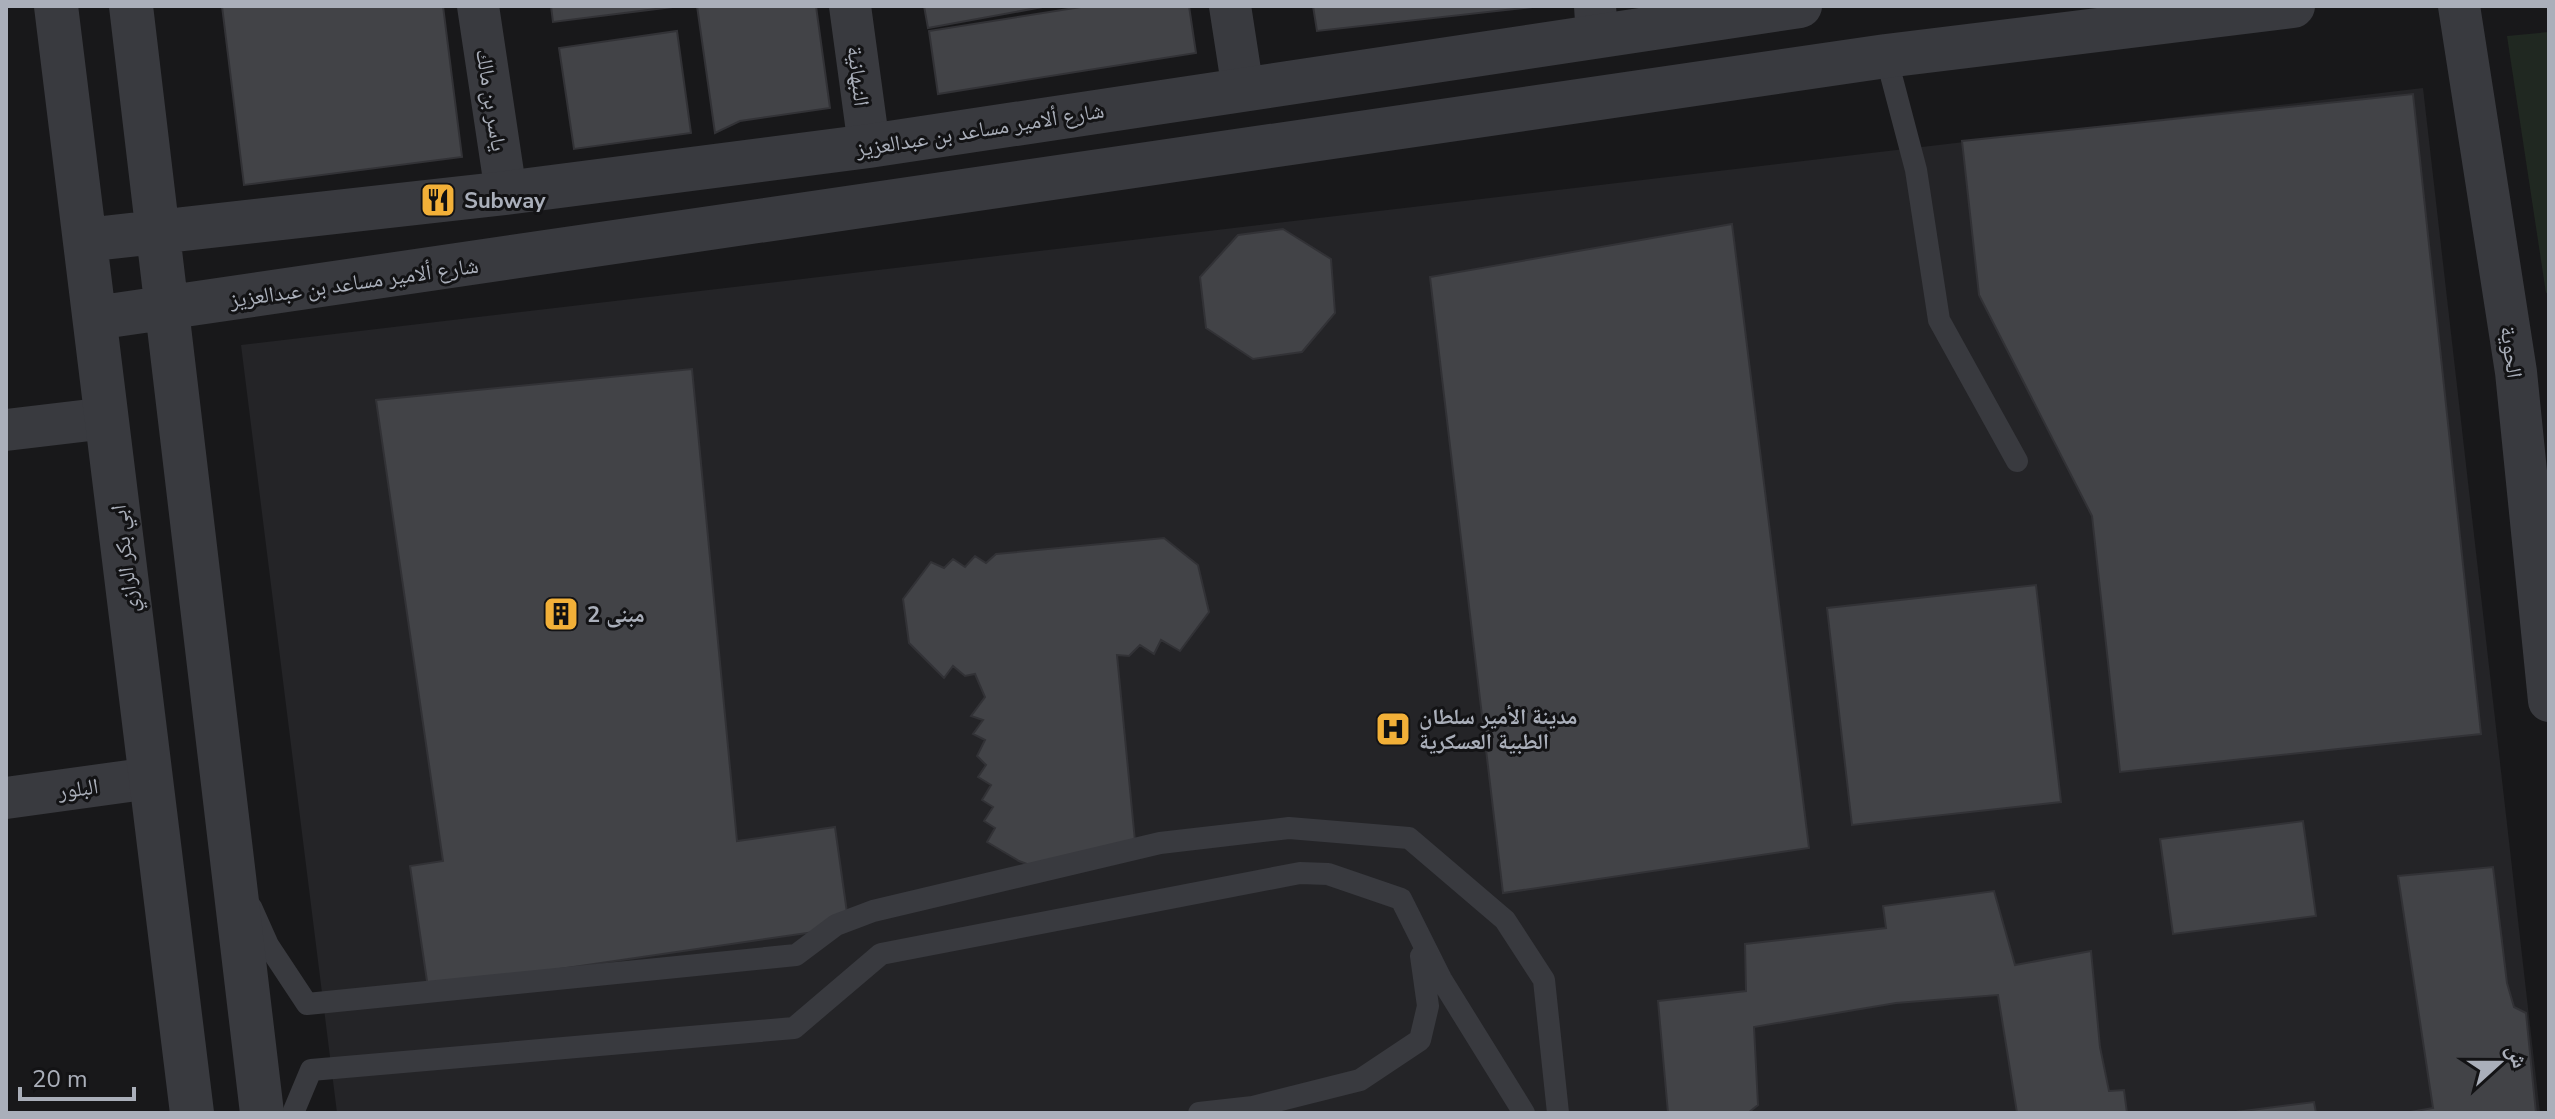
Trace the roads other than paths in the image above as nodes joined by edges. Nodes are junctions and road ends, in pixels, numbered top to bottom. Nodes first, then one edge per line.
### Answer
1 (56, 6) edge
2 (131, 6) edge
3 (478, 6) edge
4 (850, 6) edge
5 (1230, 6) edge
6 (1800, 6) edge
7 (2293, 6) edge
8 (2459, 6) edge
9 (1725, 18) junction
10 (1596, 21) edge
11 (1886, 56) junction
12 (1739, 79) junction
13 (1243, 90) junction
14 (869, 146) junction
15 (506, 193) junction
16 (158, 231) junction
17 (85, 240) junction
18 (167, 309) junction
19 (95, 318) junction
20 (107, 418) junction
21 (6, 430) edge
22 (2017, 461) dead end
23 (2549, 701) edge
24 (151, 778) junction
25 (6, 798) edge
26 (233, 868) junction
27 (1401, 899) junction
28 (1253, 1110) edge
29 (192, 1113) edge
30 (262, 1113) edge
31 (293, 1113) edge
32 (1199, 1113) edge
33 (1524, 1113) edge
34 (1558, 1113) edge

1 - 17 street, ابي بكر الرازي
2 - 16 street
3 - 15 street, ياسر بن مالك
4 - 14 street, النبهانية
5 - 13 street
6 - 9 street, شارع ألامير مساعد بن عبدالعزيز
7 - 11 street, شارع ألامير مساعد بن عبدالعزيز
8 - 23 street, الحوية
9 - 10 street, شارع ألامير مساعد بن عبدالعزيز
9 - 12 street
10 - 13 street, شارع ألامير مساعد بن عبدالعزيز
11 - 12 street, شارع ألامير مساعد بن عبدالعزيز
11 - 22 lane
12 - 18 street, شارع ألامير مساعد بن عبدالعزيز
13 - 14 street, شارع ألامير مساعد بن عبدالعزيز
14 - 15 street, شارع ألامير مساعد بن عبدالعزيز
15 - 16 street, شارع ألامير مساعد بن عبدالعزيز
16 - 17 street, شارع ألامير مساعد بن عبدالعزيز
16 - 18 street
17 - 19 street, ابي بكر الرازي
18 - 19 street, شارع ألامير مساعد بن عبدالعزيز
18 - 26 street
19 - 20 street, ابي بكر الرازي
20 - 21 street
20 - 24 street, ابي بكر الرازي
24 - 25 street, البلور
24 - 29 street, ابي بكر الرازي
26 - 30 street
26 - 34 lane
27 - 28 lane
27 - 31 lane
27 - 33 lane
28 - 32 lane

